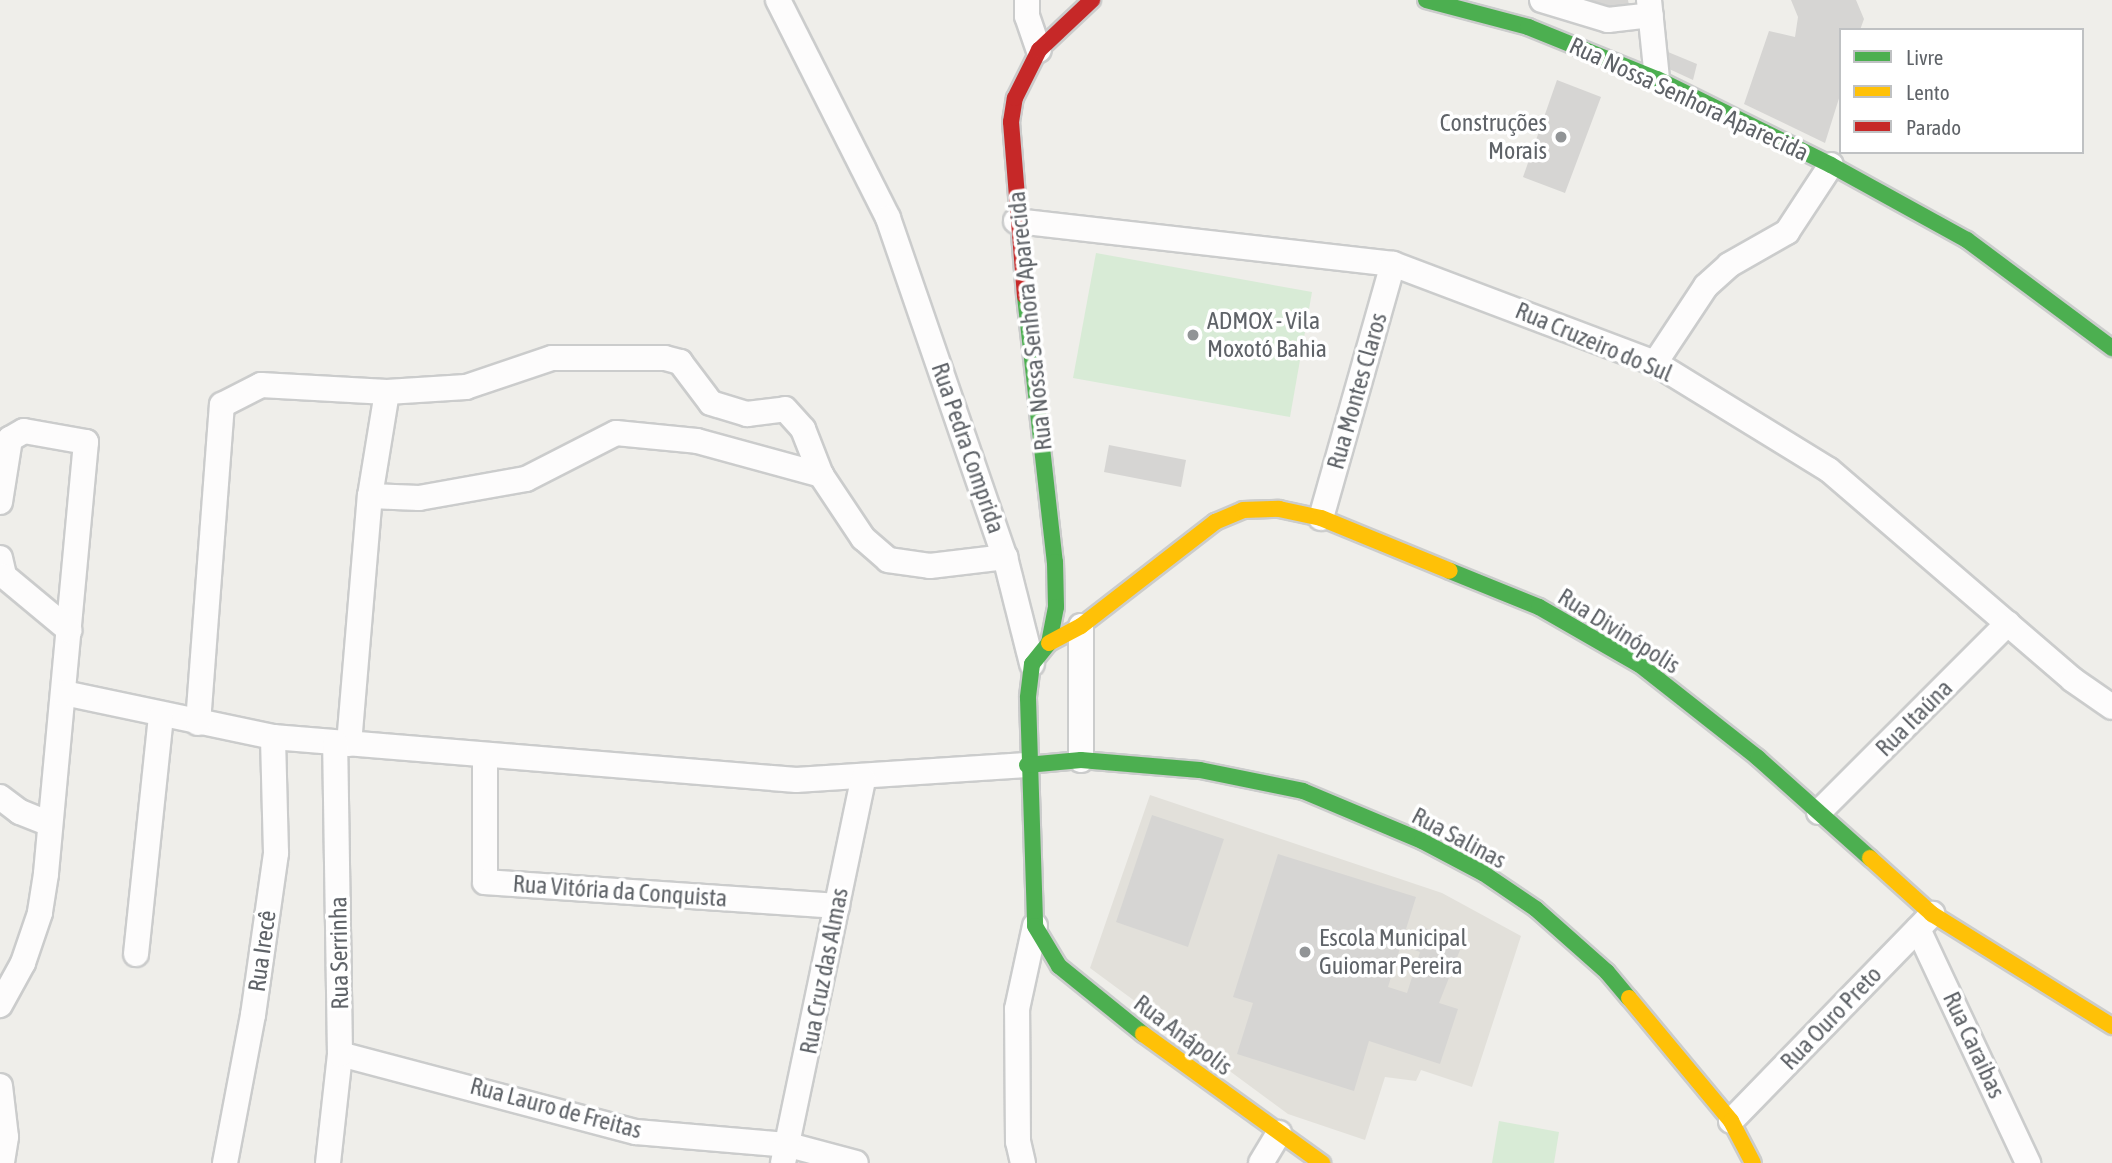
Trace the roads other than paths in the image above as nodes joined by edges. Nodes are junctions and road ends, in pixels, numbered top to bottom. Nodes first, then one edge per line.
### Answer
1 (778, 0) edge
2 (1027, 0) edge
3 (1092, 0) edge
4 (1426, 0) edge
5 (1542, 0) edge
6 (1650, 8) edge
7 (1039, 50) junction
8 (1657, 79) junction
9 (1831, 165) junction
10 (1016, 221) junction
11 (1393, 264) junction
12 (2112, 348) edge
13 (1655, 363) junction
14 (387, 392) junction
15 (821, 475) junction
16 (370, 496) junction
17 (0, 502) edge
18 (1321, 518) junction
19 (1005, 557) junction
20 (0, 558) edge
21 (2008, 623) junction
22 (1081, 626) junction
23 (69, 630) junction
24 (1049, 643) junction
25 (1032, 664) junction
26 (64, 694) junction
27 (2112, 707) edge
28 (161, 717) junction
29 (198, 723) junction
30 (273, 737) junction
31 (342, 743) junction
32 (485, 757) junction
33 (1081, 760) junction
34 (1027, 765) junction
35 (863, 779) junction
36 (0, 797) edge
37 (1819, 812) junction
38 (50, 824) junction
39 (837, 906) junction
40 (1925, 922) junction
41 (1035, 926) junction
42 (136, 954) dead end
43 (0, 1005) edge
44 (2112, 1027) edge
45 (340, 1054) junction
46 (0, 1086) edge
47 (1731, 1121) junction
48 (1279, 1133) junction
49 (786, 1154) edge
50 (2, 1163) edge
51 (225, 1163) edge
52 (328, 1163) edge
53 (856, 1163) edge
54 (1023, 1163) edge
55 (1261, 1163) edge
56 (1322, 1163) edge
57 (1754, 1163) edge
58 (2028, 1163) edge

1 - 19 street, Rua Pedra Comprida
2 - 7 street
3 - 7 street, Rua Nossa Senhora Aparecida
4 - 8 street, Rua Nossa Senhora Aparecida
5 - 6 street, Rua Nossa Senhora Aparecida
6 - 8 street
7 - 10 street, Rua Nossa Senhora Aparecida
8 - 9 street, Rua Nossa Senhora Aparecida
9 - 12 street, Rua Nossa Senhora Aparecida
9 - 13 street
10 - 11 street, Rua Cruzeiro do Sul
10 - 24 street, Rua Nossa Senhora Aparecida
11 - 13 street, Rua Cruzeiro do Sul
11 - 18 street, Rua Montes Claros
13 - 21 street, Rua Cruzeiro do Sul
14 - 15 street
14 - 16 street, Rua Serrinha
14 - 29 street
15 - 16 street
15 - 19 street
16 - 31 street, Rua Serrinha
17 - 23 street
18 - 22 street, Rua Divinópolis
18 - 37 street, Rua Divinópolis
19 - 25 street, Rua Pedra Comprida
20 - 23 street
21 - 27 street, Rua Cruzeiro do Sul
21 - 37 street, Rua Itaúna
22 - 24 street, Rua Divinópolis
22 - 33 street
23 - 26 street
24 - 25 street, Rua Nossa Senhora Aparecida
25 - 34 street, Rua Pedra Comprida
26 - 28 street
26 - 38 street
28 - 29 street
28 - 42 street
29 - 30 street
30 - 31 street
30 - 51 street, Rua Irecê
31 - 32 street
31 - 45 street, Rua Serrinha
32 - 35 street
32 - 39 street, Rua Vitória da Conquista
33 - 34 street, Rua Salinas
33 - 47 street, Rua Salinas
34 - 35 street
34 - 41 street, Rua Pedra Comprida
35 - 39 street, Rua Cruz das Almas
36 - 38 street
37 - 40 street, Rua Divinópolis
38 - 43 street
39 - 49 street, Rua Cruz das Almas
40 - 44 street, Rua Divinópolis
40 - 47 street, Rua Ouro Preto
40 - 58 street, Rua Caraibas
41 - 48 street, Rua Anápolis
41 - 54 street
45 - 49 street, Rua Lauro de Freitas
45 - 52 street, Rua Serrinha
46 - 50 street
47 - 57 street, Rua Salinas
48 - 55 street
48 - 56 street, Rua Anápolis
49 - 53 street, Rua Lauro de Freitas

